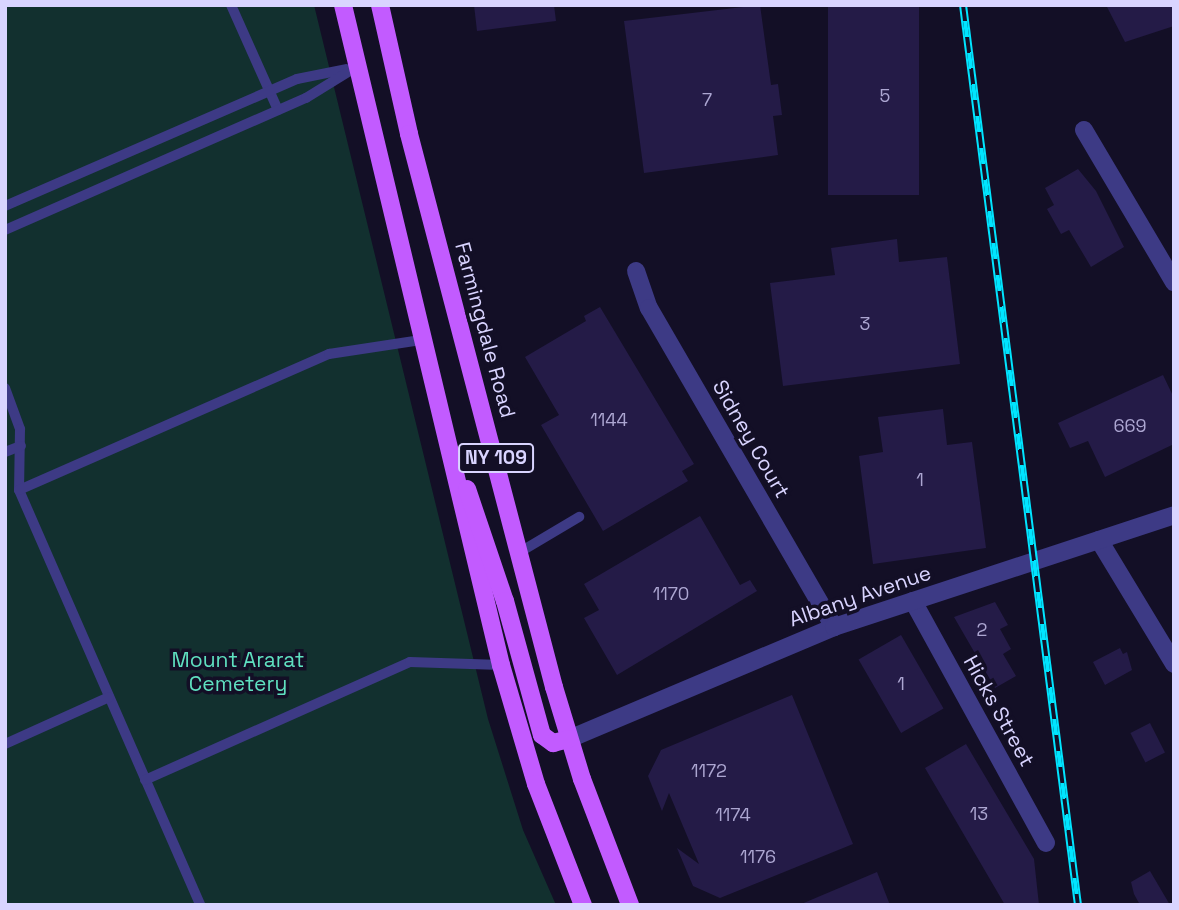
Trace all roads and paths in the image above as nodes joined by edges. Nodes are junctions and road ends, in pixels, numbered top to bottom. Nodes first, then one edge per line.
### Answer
1 (231, 5) edge
2 (343, 5) edge
3 (380, 5) edge
4 (356, 67) junction
5 (269, 90) junction
6 (278, 110) junction
7 (1084, 130) dead end
8 (5, 206) edge
9 (5, 230) edge
10 (636, 271) dead end
11 (1174, 282) edge
12 (421, 340) junction
13 (5, 388) edge
14 (21, 446) junction
15 (5, 452) edge
16 (451, 458) junction
17 (19, 490) junction
18 (1174, 515) edge
19 (579, 517) dead end
20 (1099, 540) junction
21 (520, 552) junction
22 (913, 601) junction
23 (834, 627) junction
24 (1174, 664) edge
25 (501, 665) junction
26 (109, 697) junction
27 (569, 739) junction
28 (5, 744) edge
29 (145, 780) junction
30 (1046, 843) dead end
31 (200, 905) edge
32 (583, 905) edge
33 (631, 905) edge

1 - 5 lane
2 - 4 main road, NY 109
3 - 21 main road, Farmingdale Road / NY 109
4 - 5 lane
4 - 6 lane
4 - 12 main road, NY 109
5 - 6 lane
5 - 8 lane
6 - 9 lane
7 - 11 street
10 - 23 street, Sidney Court
12 - 16 main road, NY 109
12 - 17 lane
13 - 14 lane
14 - 15 lane
14 - 17 lane
16 - 25 main road, NY 109
16 - 27 main road
17 - 26 lane
18 - 20 street, Albany Avenue
19 - 21 lane
20 - 22 street, Albany Avenue
20 - 24 street
21 - 27 main road, Farmingdale Road / NY 109
22 - 23 street, Albany Avenue
22 - 30 street, Hicks Street
23 - 27 street, Albany Avenue
25 - 29 lane
25 - 32 main road, NY 109
26 - 28 lane
26 - 29 lane
27 - 33 main road, Farmingdale Road / NY 109
29 - 31 lane

